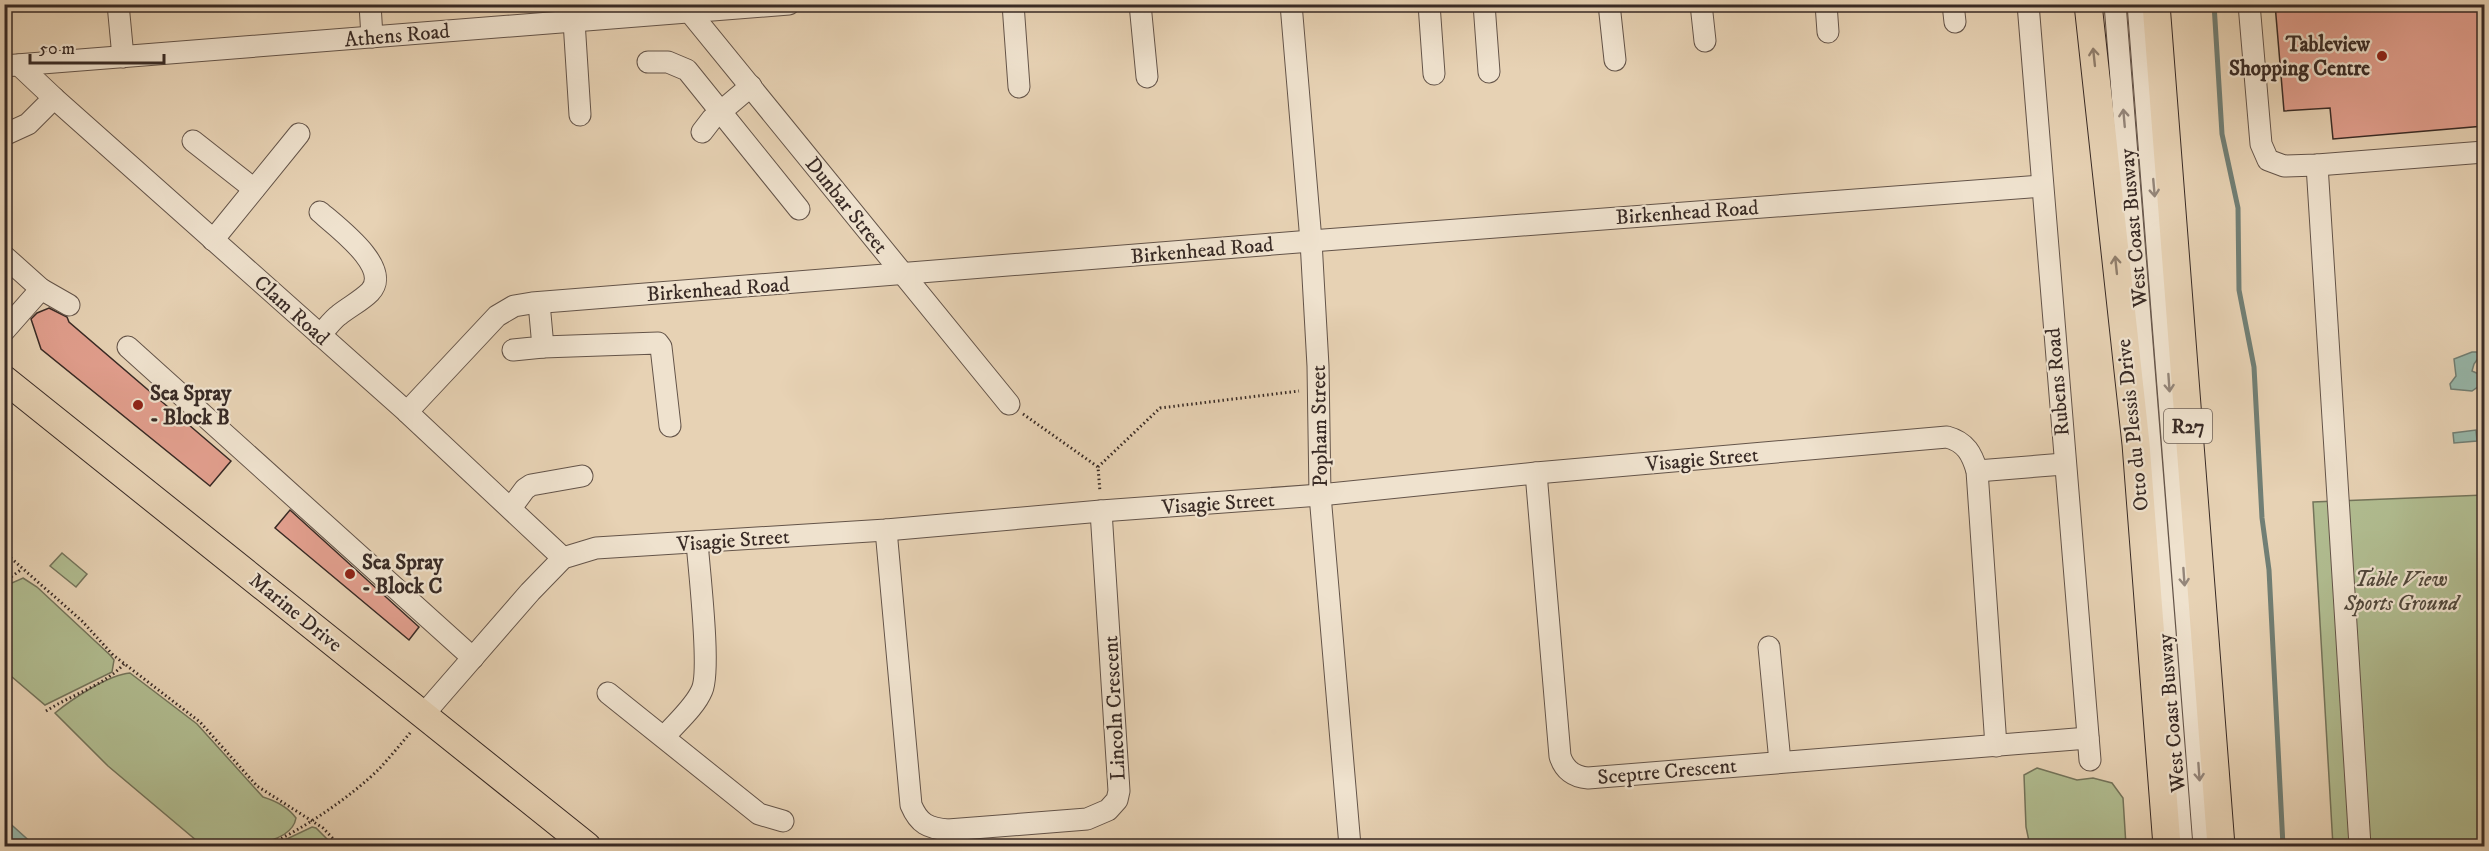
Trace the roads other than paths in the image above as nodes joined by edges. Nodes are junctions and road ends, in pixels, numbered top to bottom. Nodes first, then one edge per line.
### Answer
1 (118, 4) edge
2 (370, 4) edge
3 (789, 4) edge
4 (1013, 4) edge
5 (1140, 4) edge
6 (1291, 4) edge
7 (1429, 4) edge
8 (1484, 4) edge
9 (1609, 4) edge
10 (1701, 4) edge
11 (1826, 4) edge
12 (2028, 4) edge
13 (2088, 4) edge
14 (2115, 4) edge
15 (2138, 4) edge
16 (2156, 4) edge
17 (2249, 4) edge
18 (687, 8) edge
19 (574, 21) junction
20 (1828, 32) dead end
21 (372, 37) junction
22 (1705, 41) dead end
23 (123, 57) junction
24 (1615, 60) dead end
25 (648, 62) dead end
26 (12, 65) edge
27 (1489, 72) dead end
28 (1434, 74) dead end
29 (1147, 77) dead end
30 (751, 86) junction
31 (1019, 87) dead end
32 (54, 98) junction
33 (722, 111) junction
34 (580, 115) dead end
35 (702, 132) dead end
36 (299, 134) dead end
37 (4, 135) edge
38 (193, 141) dead end
39 (2484, 152) edge
40 (2317, 165) junction
41 (2042, 186) junction
42 (254, 189) junction
43 (799, 209) dead end
44 (320, 212) dead end
45 (213, 240) junction
46 (1311, 241) junction
47 (4, 256) edge
48 (903, 274) junction
49 (41, 289) junction
50 (539, 303) junction
51 (69, 305) dead end
52 (4, 332) edge
53 (320, 336) junction
54 (128, 347) dead end
55 (543, 347) junction
56 (513, 350) dead end
57 (4, 379) edge
58 (1010, 404) road end
59 (407, 412) junction
60 (670, 426) dead end
61 (2064, 464) junction
62 (1977, 471) junction
63 (1536, 473) junction
64 (582, 476) dead end
65 (1320, 495) junction
66 (511, 508) junction
67 (1101, 511) junction
68 (886, 530) junction
69 (697, 542) junction
70 (563, 558) junction
71 (1769, 647) dead end
72 (473, 658) junction
73 (608, 693) dead end
74 (416, 724) junction
75 (664, 737) junction
76 (2088, 738) junction
77 (1996, 746) junction
78 (2090, 760) dead end
79 (1779, 762) junction
80 (783, 821) dead end
81 (587, 846) edge
82 (1350, 846) edge
83 (2167, 846) edge
84 (2182, 846) edge
85 (2204, 846) edge
86 (2220, 846) edge
87 (2360, 846) edge

1 - 23 street
2 - 21 street
3 - 18 street, Athens Road
4 - 31 street
5 - 29 street
6 - 46 street, Popham Street
7 - 28 street
8 - 27 street
9 - 24 street
10 - 22 street
11 - 20 street
12 - 41 street, Rubens Road
83 -> 13 main road, Otto du Plessis Drive / R27
84 -> 14 street, West Coast Busway
15 -> 85 street, West Coast Busway
16 - 86 main road, R27
17 - 40 street
18 - 19 street, Athens Road
18 - 30 street, Dunbar Street
19 - 21 street, Athens Road
19 - 34 street
21 - 23 street, Athens Road
23 - 26 street, Athens Road
25 - 33 street
26 - 32 street, Clam Road
30 - 33 street
30 - 48 street, Dunbar Street
32 - 37 street
32 - 45 street, Clam Road
33 - 35 street
33 - 43 street
36 - 42 street
38 - 42 street
39 - 40 street
40 - 87 street
41 - 46 street, Birkenhead Road
41 - 61 street, Rubens Road
42 - 45 street
44 - 53 street
45 - 53 street, Clam Road
46 - 48 street, Birkenhead Road
46 - 65 street, Popham Street
47 - 49 street
48 - 50 street, Birkenhead Road
48 - 58 street, Dunbar Street
49 - 51 street
49 - 52 street
50 - 55 street
50 - 59 street, Birkenhead Road
53 - 59 street, Clam Road
54 - 72 street
55 - 56 street
55 - 60 street
57 - 74 main road, Marine Drive
59 - 66 street, Clam Road
61 - 62 street
61 - 76 street, Rubens Road
62 - 63 street, Visagie Street
62 - 77 street
63 - 65 street, Visagie Street
63 - 79 street, Sceptre Crescent
64 - 66 street
65 - 67 street, Visagie Street
65 - 82 street, Popham Street
66 - 70 street, Clam Road
67 - 68 street, Visagie Street
67 - 68 street, Lincoln Crescent
68 - 69 street, Visagie Street
69 - 70 street, Visagie Street
69 - 75 street
70 - 72 street
71 - 79 street
72 - 74 street
73 - 75 street
74 - 81 main road, Marine Drive
75 - 80 street
76 - 77 street, Sceptre Crescent
76 - 78 street, Rubens Road
77 - 79 street, Sceptre Crescent

